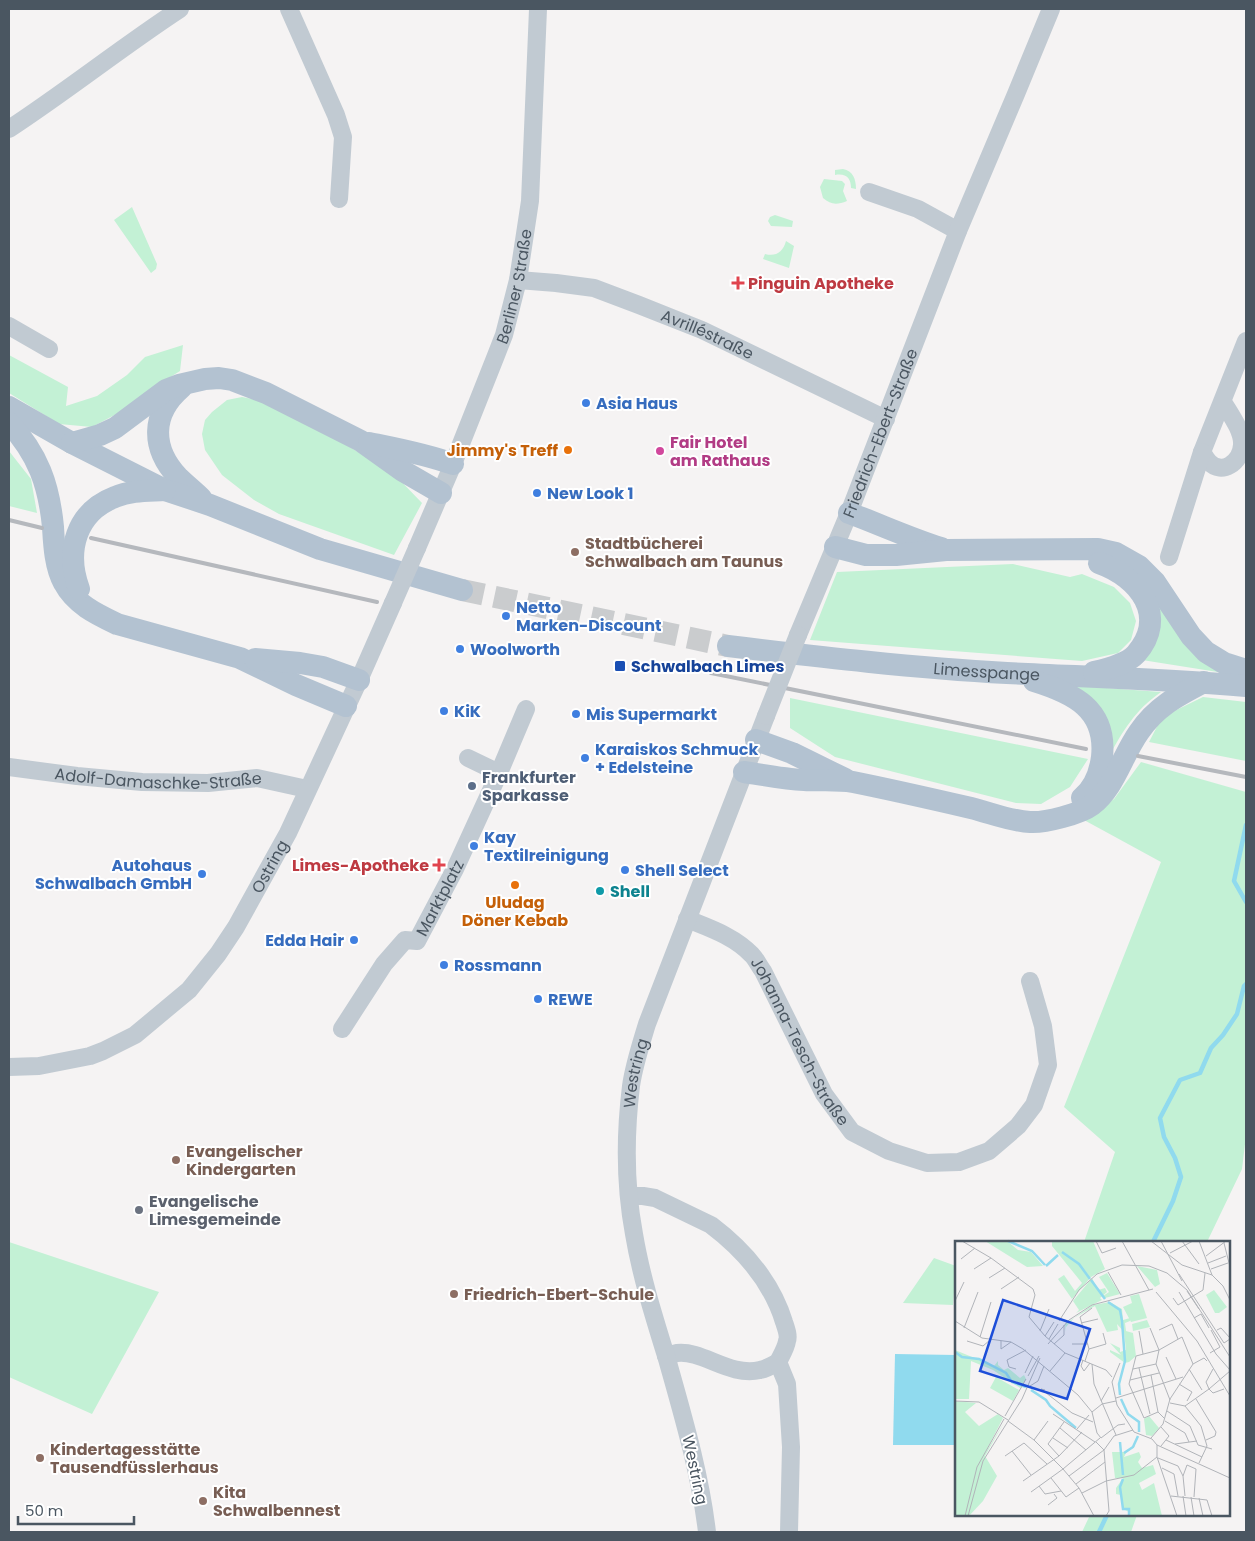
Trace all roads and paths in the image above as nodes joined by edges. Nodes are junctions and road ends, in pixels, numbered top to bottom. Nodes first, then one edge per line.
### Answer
1 (180, 9) edge
2 (289, 9) edge
3 (538, 9) edge
4 (1051, 9) edge
5 (9, 129) edge
6 (869, 192) dead end
7 (339, 199) dead end
8 (958, 230) junction
9 (518, 280) junction
10 (9, 326) edge
11 (1246, 341) edge
12 (48, 349) dead end
13 (193, 382) junction
14 (1223, 402) junction
15 (9, 406) edge
16 (886, 419) junction
17 (9, 423) edge
18 (361, 441) junction
19 (72, 443) junction
20 (1202, 452) junction
21 (453, 464) junction
22 (165, 490) junction
23 (441, 493) junction
24 (210, 505) junction
25 (848, 513) junction
26 (835, 547) junction
27 (417, 548) joint
28 (946, 550) junction
29 (1040, 550) junction
30 (1169, 557) dead end
31 (462, 590) tunnel mouth
32 (90, 610) junction
33 (798, 635) joint
34 (728, 646) tunnel mouth
35 (240, 658) junction
36 (1246, 670) edge
37 (1006, 673) junction
38 (1072, 676) junction
39 (359, 680) junction
40 (1204, 682) junction
41 (1246, 686) edge
42 (346, 706) junction
43 (526, 709) dead end
44 (756, 740) junction
45 (468, 758) dead end
46 (9, 767) edge
47 (744, 772) junction
48 (499, 773) junction
49 (850, 781) junction
50 (307, 789) junction
51 (1050, 819) junction
52 (686, 919) junction
53 (1030, 981) dead end
54 (342, 1029) dead end
55 (9, 1067) edge
56 (629, 1196) junction
57 (666, 1356) junction
58 (778, 1362) junction
59 (707, 1532) edge
60 (789, 1532) edge

1 - 5 street
2 - 7 street
3 - 9 street, Berliner Straße
4 - 8 street, Friedrich-Ebert-Straße
6 - 8 street
8 - 16 street, Friedrich-Ebert-Straße
9 - 16 street, Avrilléstraße
9 - 21 street, Berliner Straße
10 - 12 street
11 - 14 street
13 - 18 main road
13 - 19 main road
13 - 24 main road
14 - 20 street
14 - 20 street
15 - 19 main road
16 - 25 street, Friedrich-Ebert-Straße
17 - 32 main road
18 - 21 main road
18 - 23 main road
19 - 22 main road
20 - 30 street
21 - 23 street, Berliner Straße
22 - 24 main road
22 - 32 main road
23 - 27 street, Berliner Straße
24 - 31 main road
25 - 26 street, Friedrich-Ebert-Straße
25 - 28 main road
26 - 28 main road
26 - 33 street, Friedrich-Ebert-Straße
27 - 39 street, Ostring, bridge
28 - 29 main road
29 - 36 main road
29 - 38 main road
32 - 35 main road
33 - 44 street, Westring, bridge
34 - 37 main road, Limesspange
35 - 39 main road
35 - 42 main road
37 - 38 main road, Limesspange
37 - 51 main road
38 - 40 main road, Limesspange
39 - 42 street, Ostring
40 - 41 main road, Limesspange
40 - 51 main road
42 - 50 street, Ostring
43 - 48 street, Marktplatz
44 - 47 street, Westring
44 - 49 main road
45 - 48 street
46 - 50 street, Adolf-Damaschke-Straße
47 - 49 main road
47 - 52 street, Westring
48 - 54 street, Marktplatz
49 - 51 main road
50 - 55 street, Ostring
52 - 53 street, Johanna-Tesch-Straße
52 - 56 street, Westring
56 - 57 street, Westring
56 - 58 street
57 - 58 street
57 - 59 street, Westring
58 - 60 street

